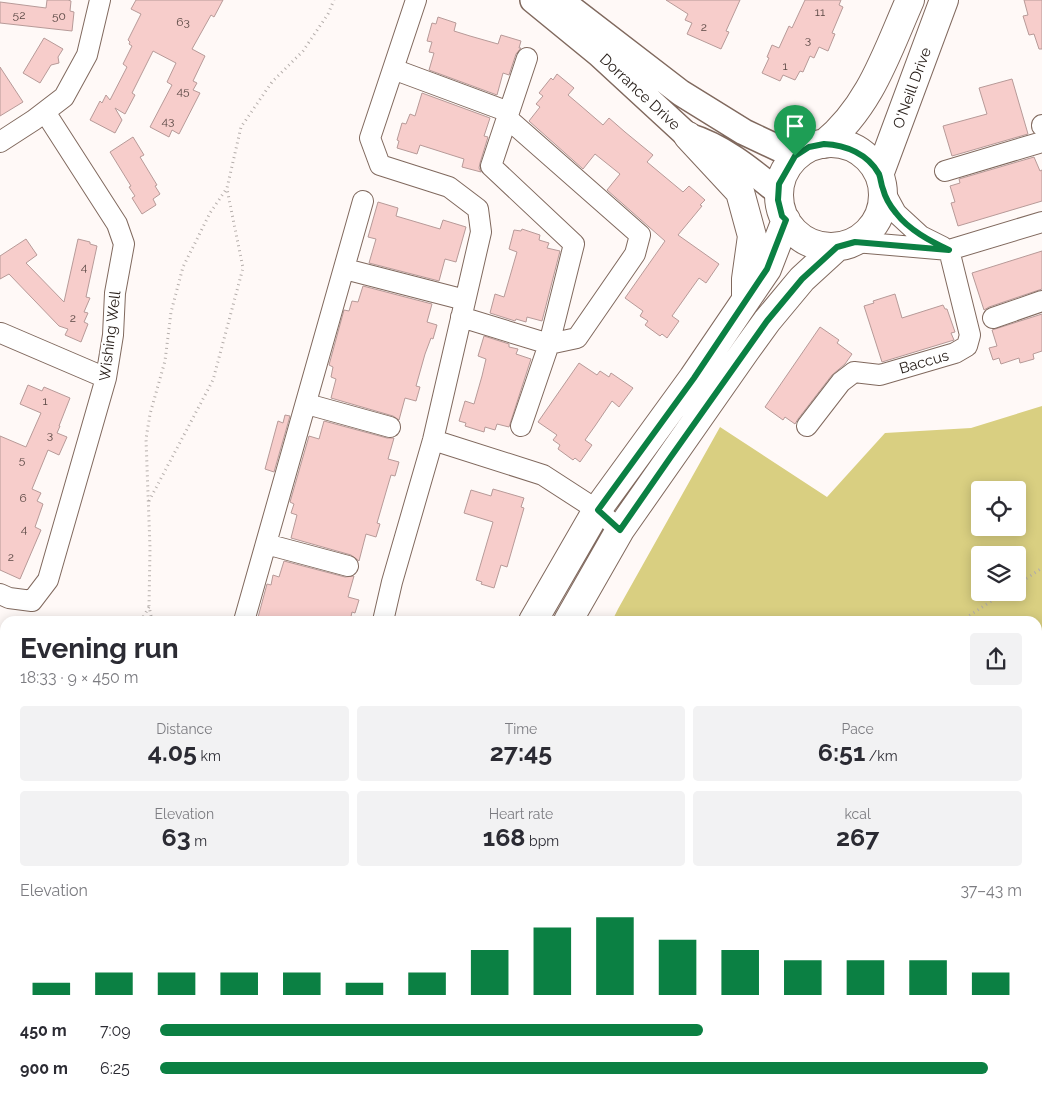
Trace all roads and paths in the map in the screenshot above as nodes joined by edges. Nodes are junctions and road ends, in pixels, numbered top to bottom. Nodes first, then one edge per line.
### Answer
1 (100, 0) edge
2 (334, 0) edge
3 (416, 0) edge
4 (533, 0) edge
5 (560, 0) edge
6 (910, 0) edge
7 (944, 0) edge
8 (527, 58) dead end
9 (393, 69) junction
10 (45, 112) junction
11 (508, 115) junction
12 (688, 136) junction
13 (0, 142) edge
14 (1042, 142) edge
15 (824, 144) junction
16 (795, 156) junction
17 (945, 171) dead end
18 (881, 182) junction
19 (227, 188) junction
20 (778, 192) junction
21 (363, 201) dead end
22 (786, 220) junction
23 (1042, 222) edge
24 (846, 245) junction
25 (949, 250) junction
26 (345, 268) junction
27 (746, 300) junction
28 (1042, 301) edge
29 (463, 308) junction
30 (993, 318) dead end
31 (1, 333) edge
32 (549, 344) junction
33 (106, 378) junction
34 (307, 404) junction
35 (521, 426) dead end
36 (807, 426) dead end
37 (390, 427) dead end
38 (433, 440) junction
39 (148, 502) junction
40 (598, 510) junction
41 (620, 530) junction
42 (266, 544) junction
43 (348, 566) dead end
44 (1042, 568) edge
45 (1026, 579) edge
46 (0, 594) edge
47 (991, 601) edge
48 (149, 606) junction
49 (144, 616) edge
50 (151, 616) edge
51 (245, 616) edge
52 (384, 616) edge
53 (536, 616) edge
54 (571, 616) edge
55 (969, 616) edge

1 - 10 street
2 - 19 path
3 - 9 street
4 - 12 street, Dorrance Drive
5 - 16 street, Dorrance Drive
6 - 15 main road
7 - 18 main road, O'Neill Drive
8 - 11 street
9 - 11 street
9 - 29 street
10 - 13 street
10 - 33 street, Wishing Well
11 - 32 street
11 - 32 street
12 - 20 street, Dorrance Drive
12 - 27 main road
14 - 17 street
15 - 16 main road
15 - 18 main road
16 - 20 main road
18 - 24 main road, O'Neill Drive
18 - 25 street
19 - 39 path
19 - 39 path
20 - 22 main road
21 - 26 street
22 - 24 main road
22 - 27 main road
23 - 25 street
24 - 25 street
24 - 41 main road, O'Neill Drive
25 - 36 street, Baccus
26 - 29 street
26 - 34 street
27 - 40 main road
28 - 30 street
29 - 32 street
29 - 38 street
31 - 33 street
32 - 35 street
33 - 46 street, Wishing Well
34 - 37 street
34 - 42 street
38 - 40 street
38 - 52 street
39 - 48 path
40 - 41 street
40 - 53 main road
41 - 54 main road, O'Neill Drive
42 - 43 street
42 - 51 street
44 - 45 path
47 - 55 path
48 - 49 path
48 - 50 path

